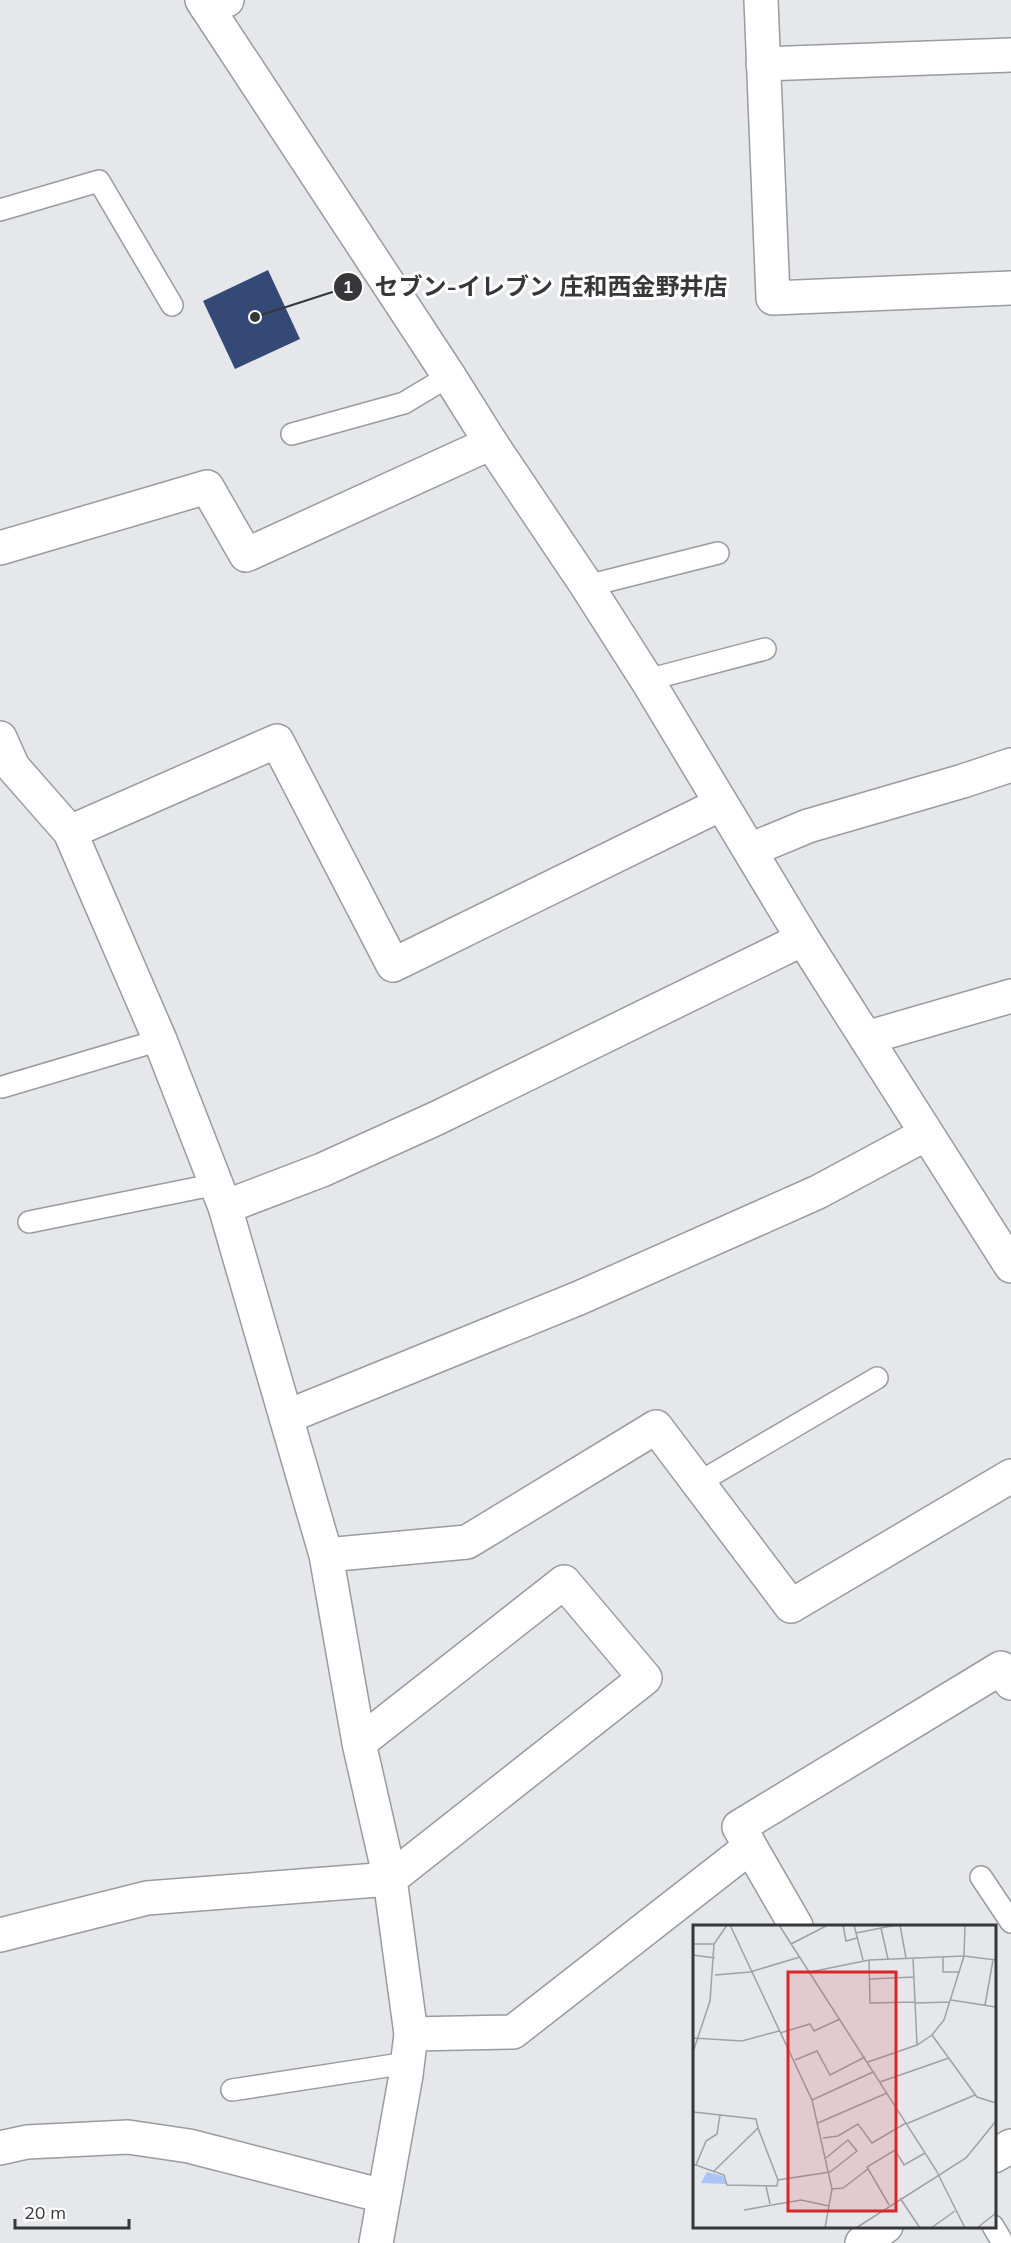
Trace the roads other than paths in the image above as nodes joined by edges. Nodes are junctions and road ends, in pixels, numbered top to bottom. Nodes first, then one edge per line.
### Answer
1 (762, 0) edge
2 (212, 2) edge
3 (1011, 56) edge
4 (763, 64) junction
5 (0, 210) edge
6 (1011, 288) edge
7 (172, 304) dead end
8 (449, 376) junction
9 (292, 434) dead end
10 (491, 443) junction
11 (0, 548) edge
12 (718, 553) dead end
13 (587, 586) junction
14 (765, 649) dead end
15 (647, 680) junction
16 (0, 738) edge
17 (1011, 765) edge
18 (721, 804) junction
19 (70, 832) junction
20 (750, 850) junction
21 (803, 939) junction
22 (1011, 996) edge
23 (866, 1038) junction
24 (160, 1040) junction
25 (2, 1087) dead end
26 (926, 1134) junction
27 (221, 1196) junction
28 (29, 1222) dead end
29 (1011, 1266) edge
30 (877, 1378) dead end
31 (286, 1417) junction
32 (1011, 1476) edge
33 (698, 1483) junction
34 (326, 1555) junction
35 (1011, 1683) edge
36 (359, 1743) junction
37 (750, 1847) junction
38 (981, 1877) dead end
39 (390, 1879) junction
40 (1011, 1922) edge
41 (795, 1925) edge
42 (0, 1935) edge
43 (409, 2049) junction
44 (232, 2090) dead end
45 (1011, 2146) edge
46 (0, 2148) edge
47 (996, 2155) edge
48 (383, 2196) junction
49 (883, 2228) edge
50 (994, 2228) edge
51 (376, 2243) edge
52 (862, 2243) edge
53 (1003, 2243) edge

1 - 4 street
2 - 8 street
3 - 4 street
4 - 6 street
5 - 7 lane
8 - 9 lane
8 - 10 street
10 - 11 street
10 - 13 street
12 - 13 lane
13 - 15 street
14 - 15 lane
15 - 18 street
16 - 19 street
17 - 20 street
18 - 19 street
18 - 20 street
19 - 24 street
20 - 21 street
21 - 23 street
21 - 27 street
22 - 23 street
23 - 26 street
24 - 25 lane
24 - 27 street
26 - 29 street
26 - 31 street
27 - 28 lane
27 - 31 street
30 - 33 lane
31 - 34 street
32 - 33 street
33 - 34 street
34 - 36 street
35 - 37 street
36 - 39 street
36 - 39 street
37 - 41 street
37 - 43 street
38 - 40 lane
39 - 42 street
39 - 43 street
43 - 44 lane
43 - 48 street
45 - 47 street
46 - 48 street
48 - 51 street
49 - 52 street
50 - 53 lane

